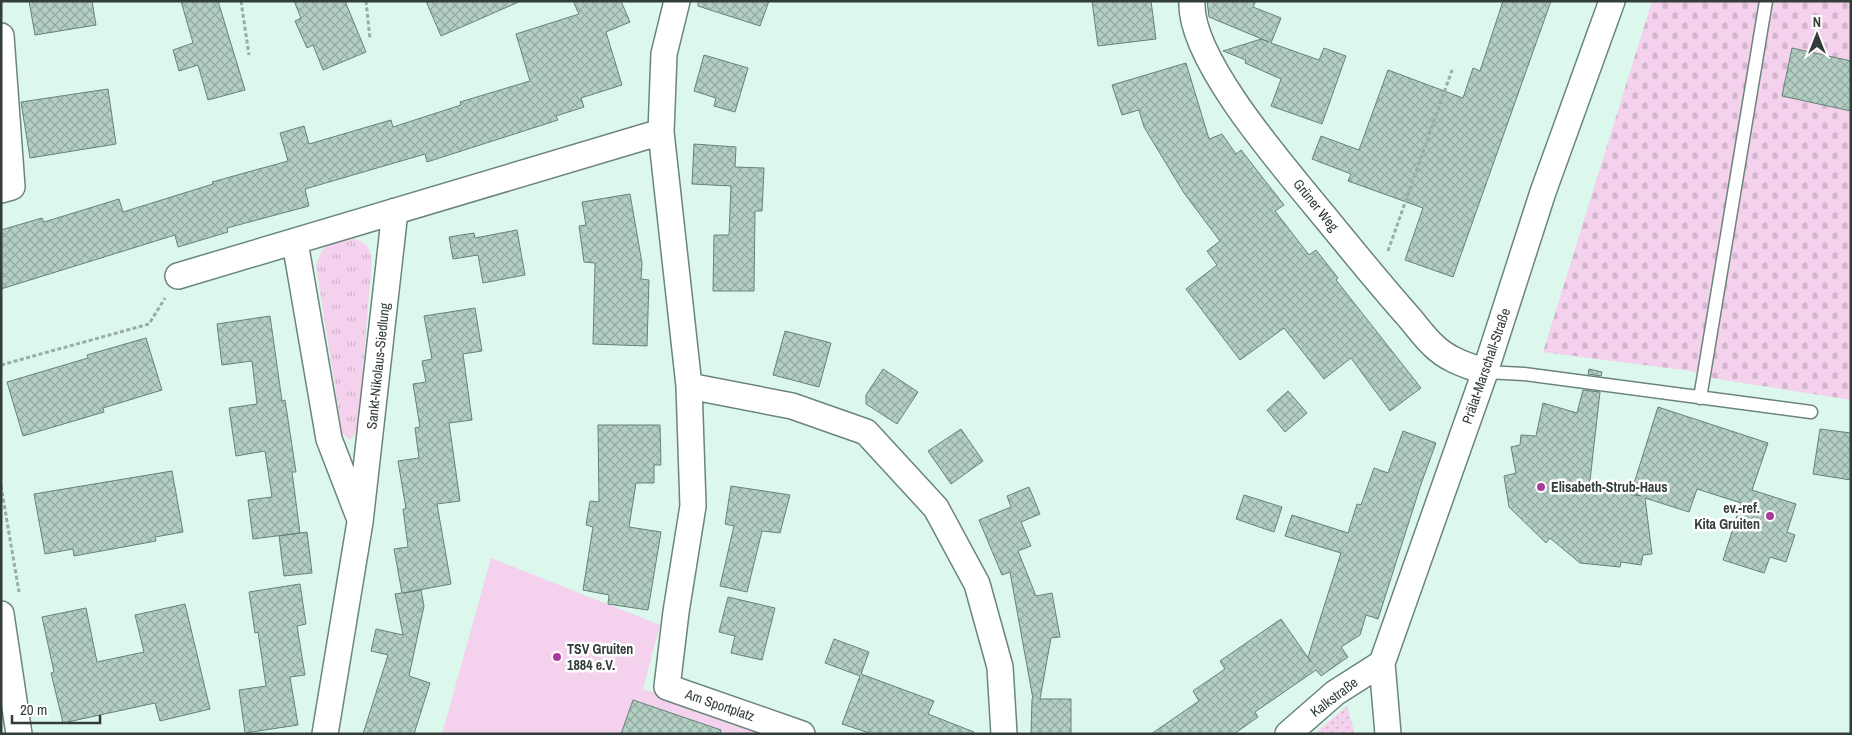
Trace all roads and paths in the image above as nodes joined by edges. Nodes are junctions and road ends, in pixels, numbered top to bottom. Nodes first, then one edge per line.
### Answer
1 (242, 1) edge
2 (366, 1) edge
3 (677, 1) edge
4 (1192, 1) edge
5 (1612, 1) edge
6 (1766, 1) edge
7 (1, 36) edge
8 (370, 39) dead end
9 (248, 55) dead end
10 (1452, 70) dead end
11 (661, 132) junction
12 (1, 190) edge
13 (395, 211) junction
14 (296, 242) junction
15 (178, 276) joint
16 (1378, 281) junction
17 (1, 365) edge
18 (1485, 372) junction
19 (689, 386) junction
20 (1700, 398) junction
21 (1811, 412) dead end
22 (360, 522) junction
23 (1, 614) edge
24 (1382, 663) junction
25 (19, 734) edge
26 (325, 734) edge
27 (802, 734) edge
28 (1004, 734) edge
29 (1288, 734) edge
30 (1388, 734) edge

1 - 9 path
2 - 8 path
3 - 11 street
4 - 16 street, Grüner Weg
5 - 18 street, Prälat-Marschall-Straße
6 - 20 lane
7 - 12 street
10 - 16 path
11 - 13 street
11 - 19 street
13 - 14 street
13 - 22 street, Sankt-Nikolaus-Siedlung
14 - 15 street
14 - 22 street, Sankt-Nikolaus-Siedlung
15 - 17 path
16 - 18 street, Grüner Weg
18 - 20 lane
18 - 24 street, Prälat-Marschall-Straße
19 - 27 street, Am Sportplatz
19 - 28 street
20 - 21 lane
22 - 26 street, Sankt-Nikolaus-Siedlung
23 - 25 street
24 - 29 street, Kalkstraße
24 - 30 street, Prälat-Marschall-Straße

